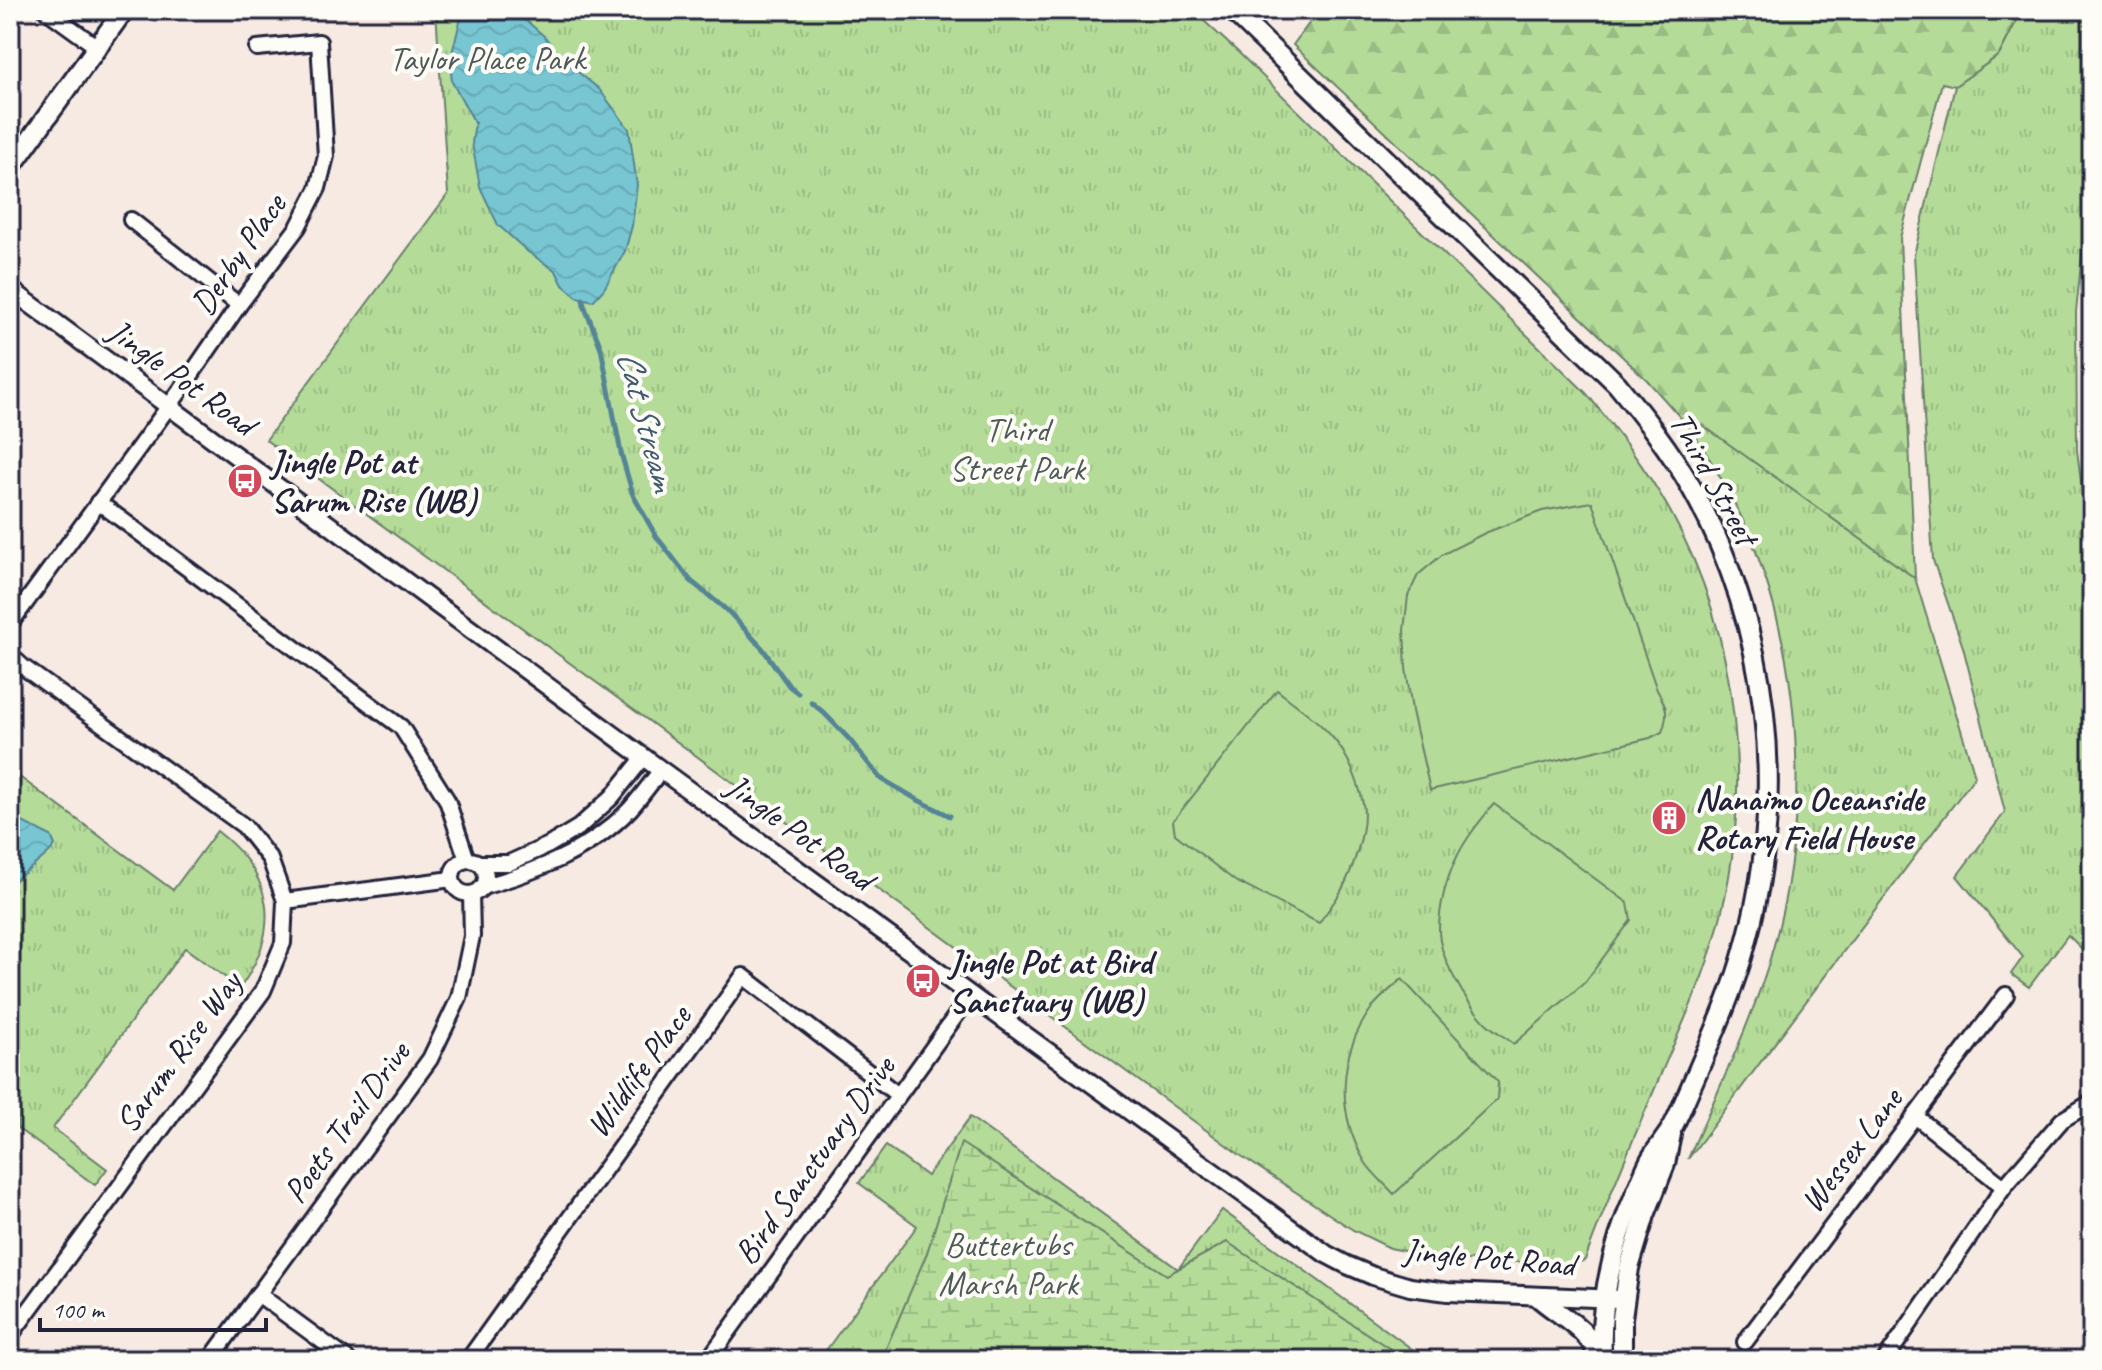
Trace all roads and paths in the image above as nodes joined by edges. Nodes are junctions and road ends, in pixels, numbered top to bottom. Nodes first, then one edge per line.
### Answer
1 (46, 10) edge
2 (124, 10) edge
3 (1232, 10) edge
4 (97, 47) junction
5 (257, 48) dead end
6 (10, 168) edge
7 (131, 220) dead end
8 (10, 289) edge
9 (239, 305) junction
10 (168, 407) junction
11 (98, 502) junction
12 (10, 624) edge
13 (10, 655) edge
14 (644, 757) junction
15 (661, 770) junction
16 (473, 862) junction
17 (452, 879) junction
18 (476, 890) junction
19 (285, 901) junction
20 (2006, 995) dead end
21 (970, 996) junction
22 (898, 1095) junction
23 (2092, 1102) edge
24 (1915, 1116) junction
25 (1673, 1127) junction
26 (2004, 1187) junction
27 (258, 1294) junction
28 (1538, 1297) junction
29 (1604, 1298) junction
30 (1624, 1299) junction
31 (10, 1336) edge
32 (1745, 1342) dead end
33 (210, 1360) edge
34 (348, 1360) edge
35 (468, 1360) edge
36 (708, 1360) edge
37 (1602, 1360) edge
38 (1622, 1360) edge
39 (1885, 1360) edge

1 - 4 street
2 - 4 main road
3 - 25 main road, Third Street
4 - 6 main road
5 - 9 street, Derby Place
7 - 9 street
8 - 10 street, Jingle Pot Road
9 - 10 street, Derby Place
10 - 11 street
10 - 14 street, Jingle Pot Road
11 - 12 street
11 - 16 street
13 - 19 street, Sarum Rise Way
14 - 15 street, Jingle Pot Road
14 - 16 street
15 - 18 street
15 - 21 street, Jingle Pot Road
16 - 17 street
16 - 18 street
17 - 18 street
17 - 19 street
18 - 27 street, Poets Trail Drive
19 - 31 street, Sarum Rise Way
20 - 24 street, Wessex Lane
21 - 22 street, Bird Sanctuary Drive
21 - 28 street, Jingle Pot Road
22 - 35 street, Wildlife Place
22 - 36 street, Bird Sanctuary Drive
23 - 26 street
24 - 26 street
24 - 32 street, Wessex Lane
25 - 29 main road, Third Street
25 - 30 main road, Third Street
26 - 39 street
27 - 33 street, Poets Trail Drive
27 - 34 street
28 - 29 street, Jingle Pot Road
28 - 37 main road
29 - 30 street, Jingle Pot Road
29 - 37 main road, Jingle Pot Road
30 - 38 main road

